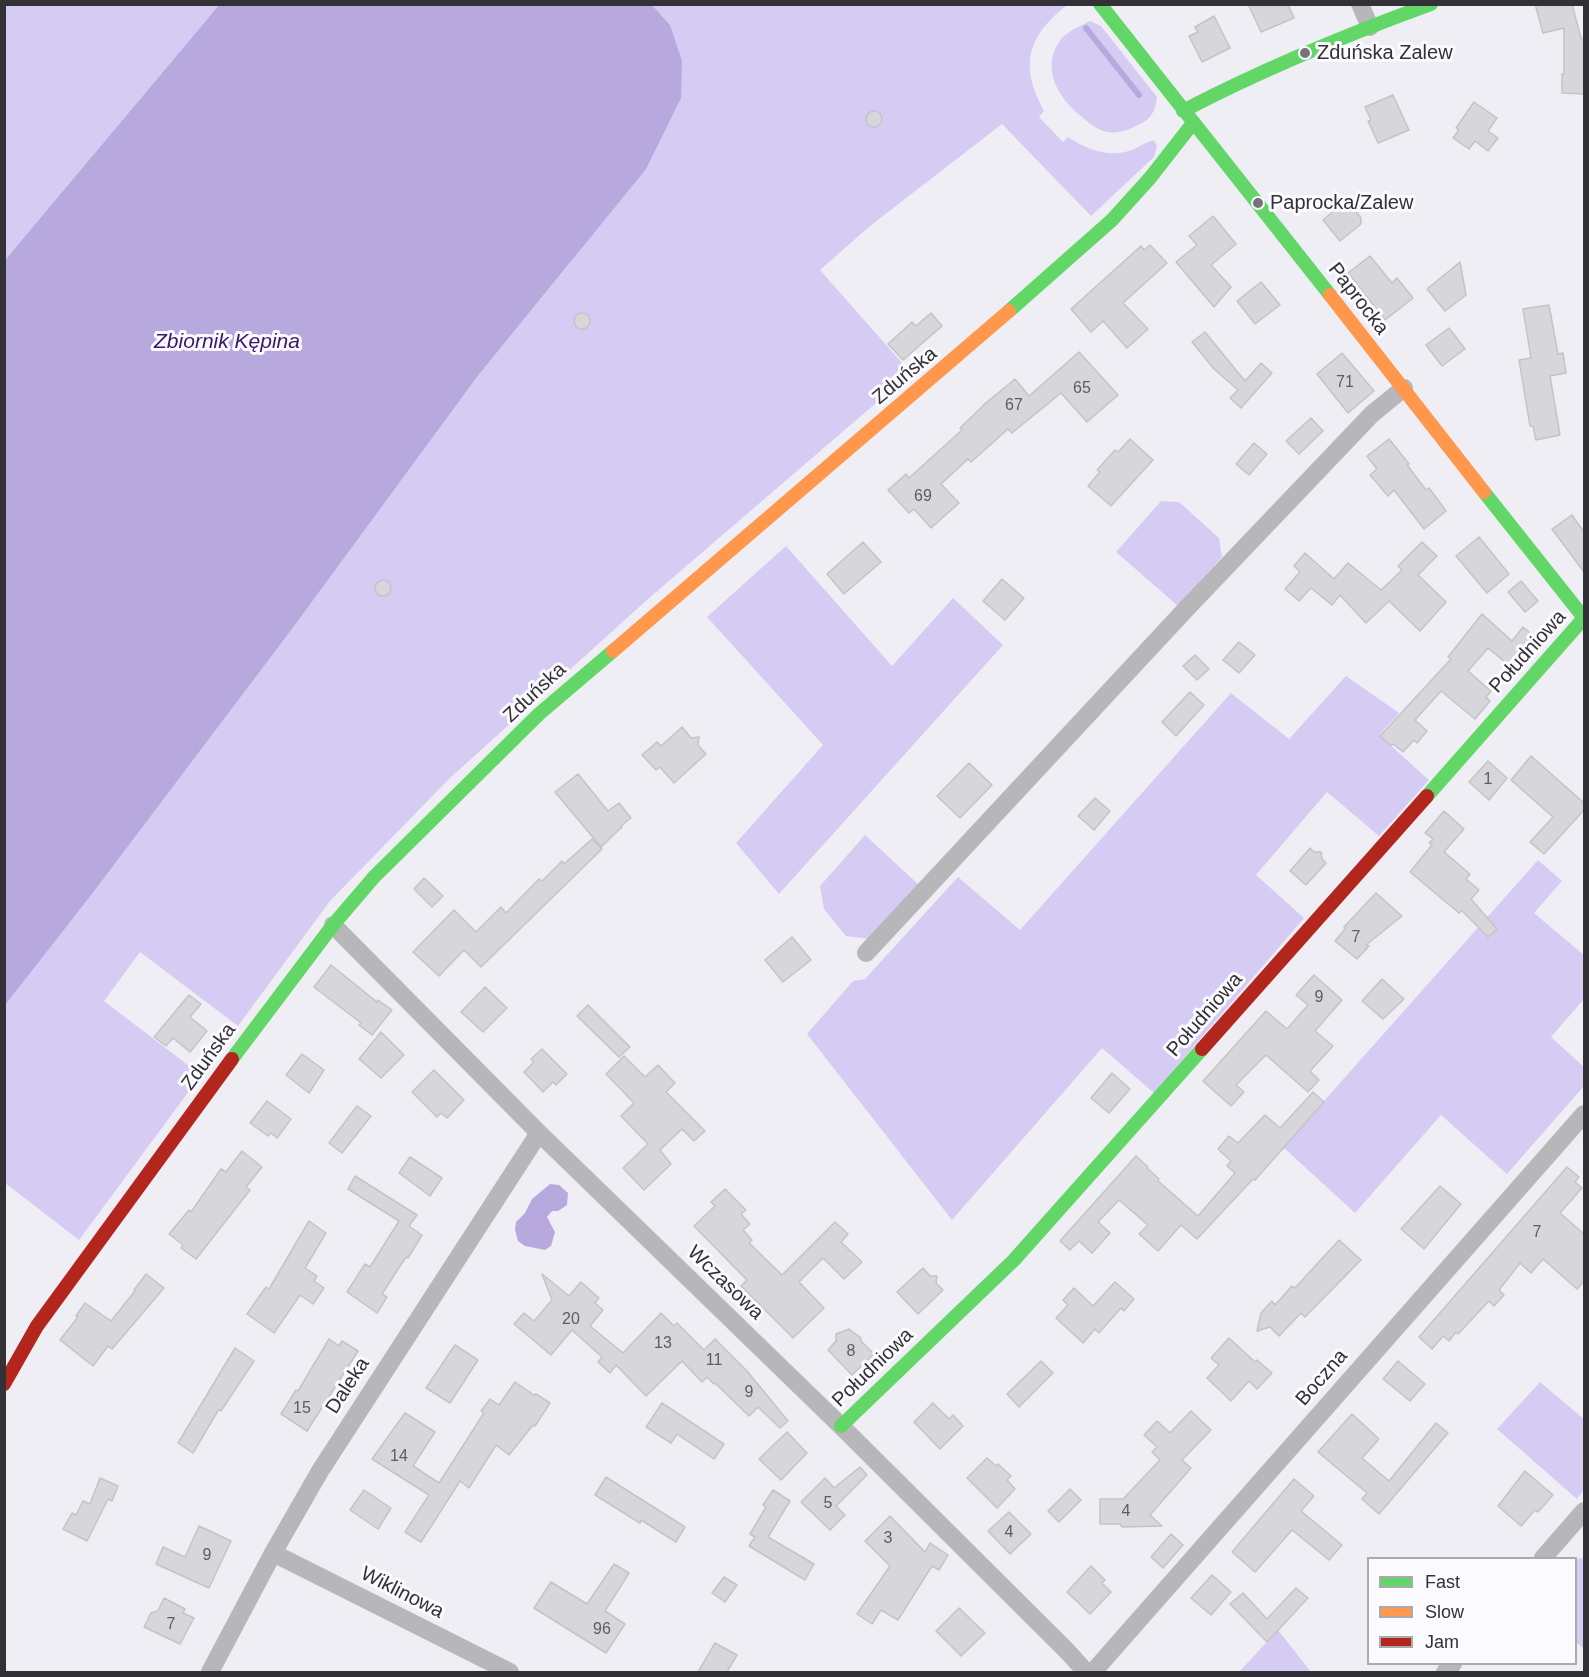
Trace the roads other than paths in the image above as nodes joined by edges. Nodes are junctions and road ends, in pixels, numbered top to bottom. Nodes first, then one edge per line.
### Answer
1 (1100, 4) edge
2 (1360, 4) edge
3 (1431, 4) edge
4 (1370, 27) junction
5 (1183, 111) junction
6 (1193, 123) junction
7 (1404, 388) junction
8 (1584, 618) edge
9 (333, 925) junction
10 (866, 953) dead end
11 (1584, 1114) edge
12 (539, 1133) junction
13 (4, 1384) edge
14 (841, 1426) junction
15 (1584, 1511) edge
16 (273, 1553) junction
17 (1544, 1557) edge
18 (210, 1672) edge
19 (510, 1672) edge
20 (1086, 1672) edge
21 (1093, 1672) edge

1 - 5 street, Paprocka
2 - 4 street
3 - 4 street
4 - 5 street
5 - 6 street, Paprocka
6 - 7 street, Paprocka
6 - 9 street, Zduńska
7 - 8 street, Paprocka
7 - 10 street
8 - 14 street, Południowa
9 - 12 street, Wczasowa
9 - 13 street, Zduńska
11 - 21 street, Boczna
12 - 14 street, Wczasowa
12 - 16 street, Daleka
14 - 20 street, Wczasowa
15 - 17 street
16 - 18 street, Daleka
16 - 19 street, Wiklinowa

